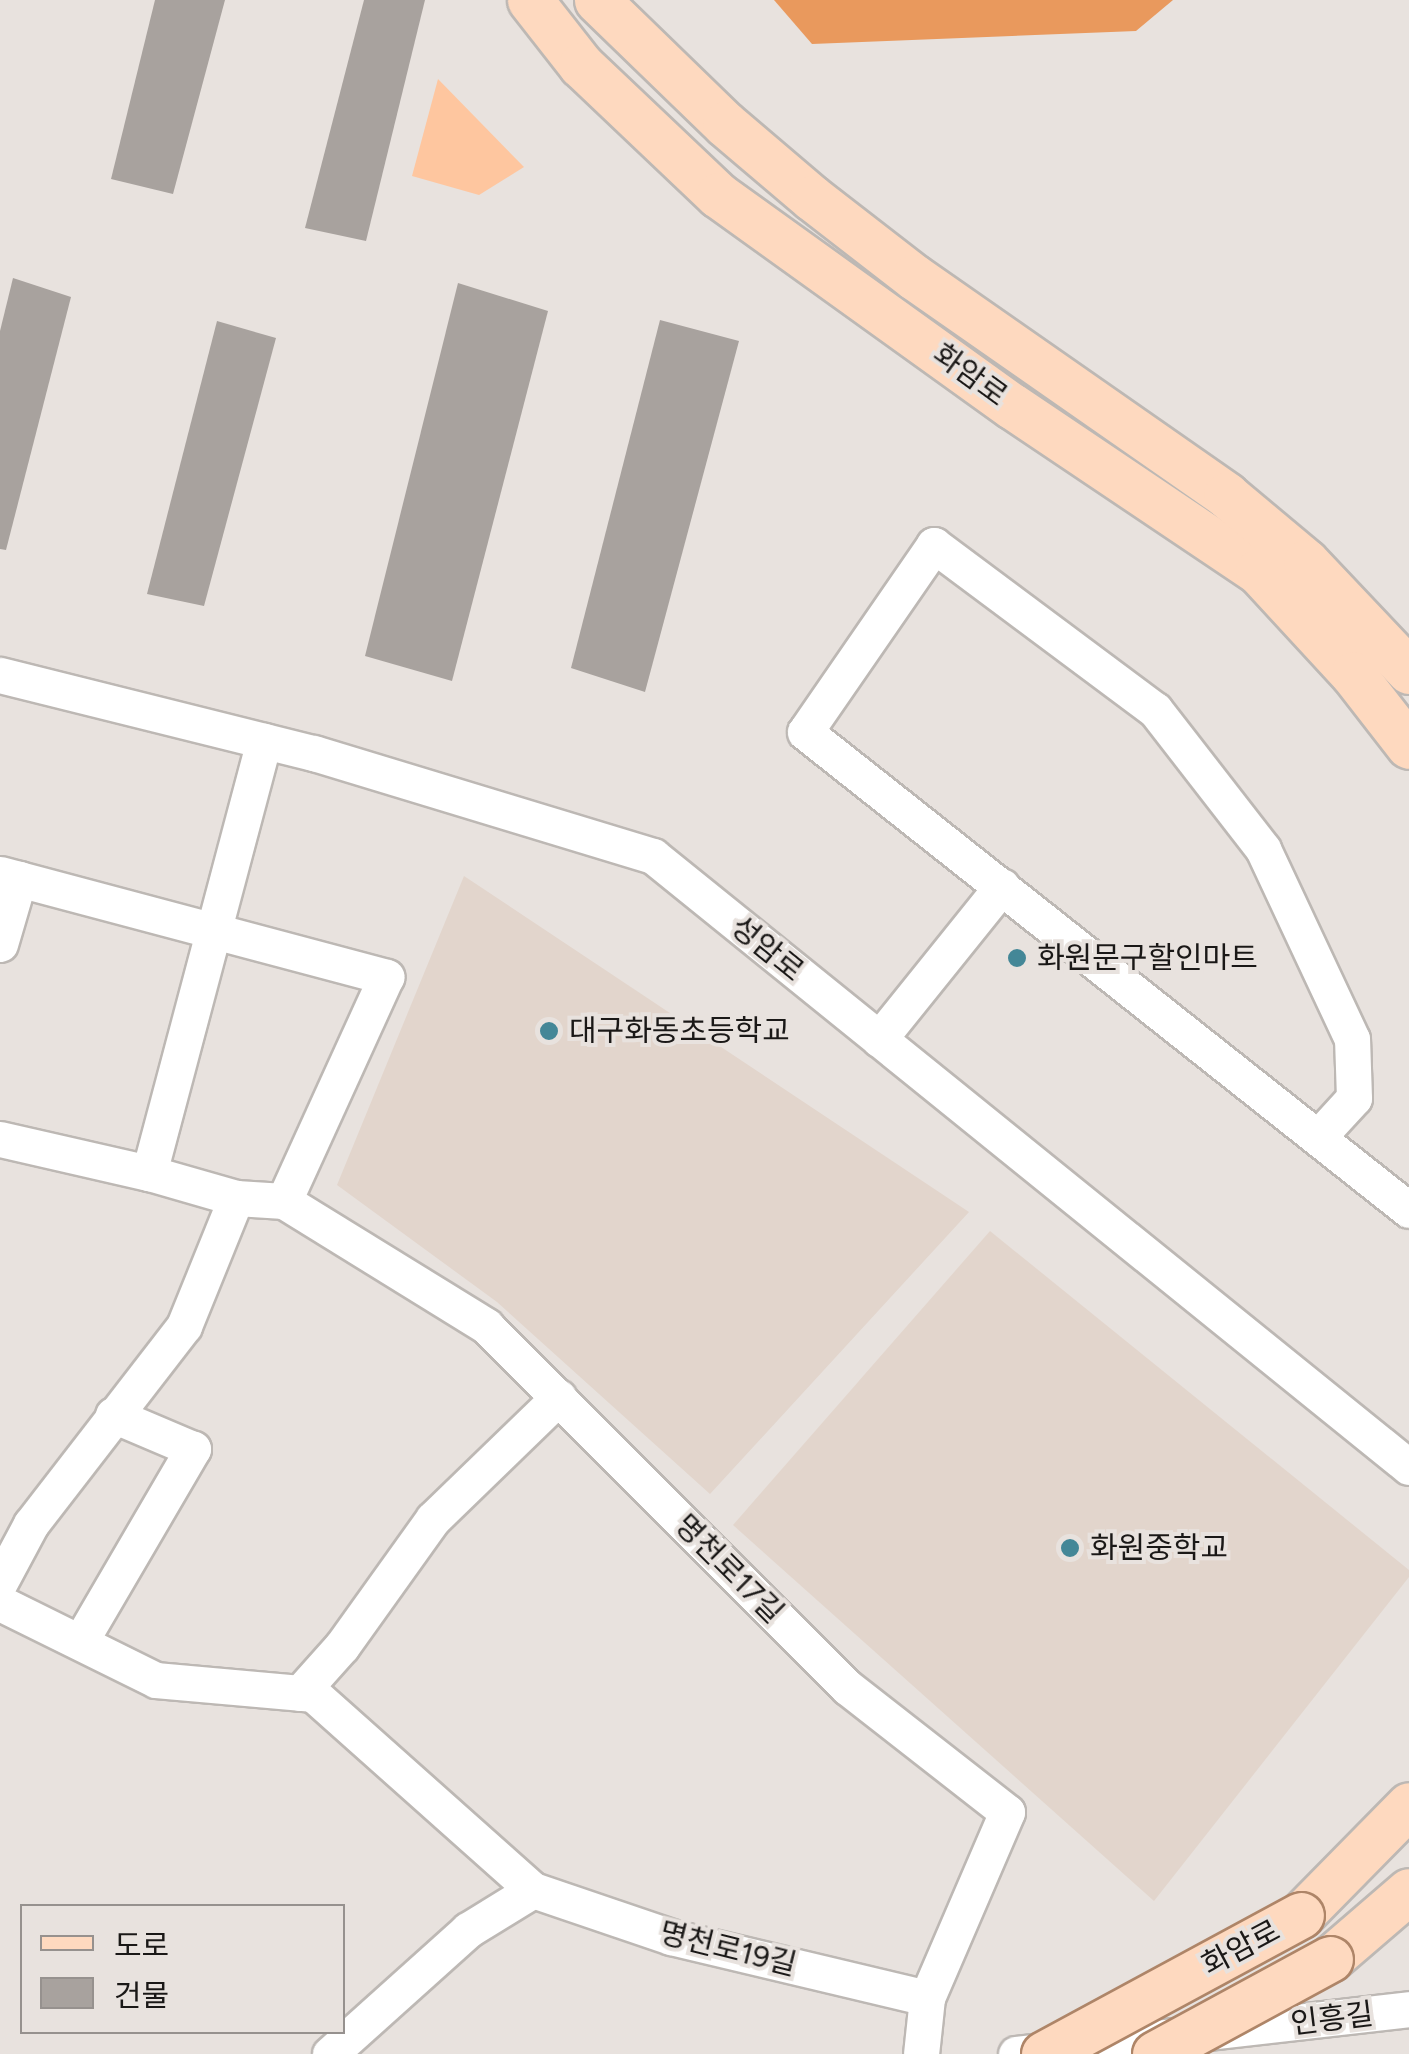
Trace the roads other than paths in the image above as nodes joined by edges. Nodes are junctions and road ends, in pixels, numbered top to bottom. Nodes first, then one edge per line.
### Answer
1 (530, 0) edge
2 (598, 0) edge
3 (1409, 670) edge
4 (0, 675) edge
5 (264, 741) junction
6 (1409, 746) edge
7 (10, 876) edge
8 (1002, 886) junction
9 (216, 932) junction
10 (0, 944) edge
11 (879, 1039) junction
12 (1320, 1135) junction
13 (0, 1139) edge
14 (149, 1173) junction
15 (236, 1198) junction
16 (284, 1201) junction
17 (1409, 1210) edge
18 (559, 1397) junction
19 (113, 1415) junction
20 (1409, 1467) edge
21 (0, 1582) edge
22 (0, 1603) edge
23 (80, 1642) junction
24 (300, 1693) junction
25 (1409, 1804) edge
26 (533, 1890) junction
27 (1409, 1891) edge
28 (927, 1998) junction
29 (1409, 2009) edge
30 (330, 2054) edge
31 (921, 2054) edge
32 (1016, 2054) edge
33 (1044, 2054) edge
34 (1155, 2054) edge

1 - 6 main road, 화암로
2 - 3 main road, 화암로
4 - 5 street, 성암로
5 - 9 street
5 - 11 street, 성암로
7 - 9 street
7 - 10 street
8 - 11 street
8 - 12 street
8 - 12 street
9 - 14 street
9 - 16 street
11 - 20 street, 성암로
12 - 17 street
13 - 14 street, 명천로17길
14 - 15 street, 명천로17길
15 - 16 street, 명천로17길
15 - 19 street
16 - 18 street, 명천로17길
18 - 24 street
18 - 28 street, 명천로17길
19 - 21 street
19 - 23 street
22 - 23 street, 명천로19길
23 - 24 street, 명천로19길
24 - 26 street, 명천로19길
25 - 33 main road, 화암로, bridge
26 - 28 street, 명천로19길
26 - 30 street
27 - 34 main road, 화암로, bridge
28 - 31 street, 명천로17길
29 - 32 street, 인흥길

